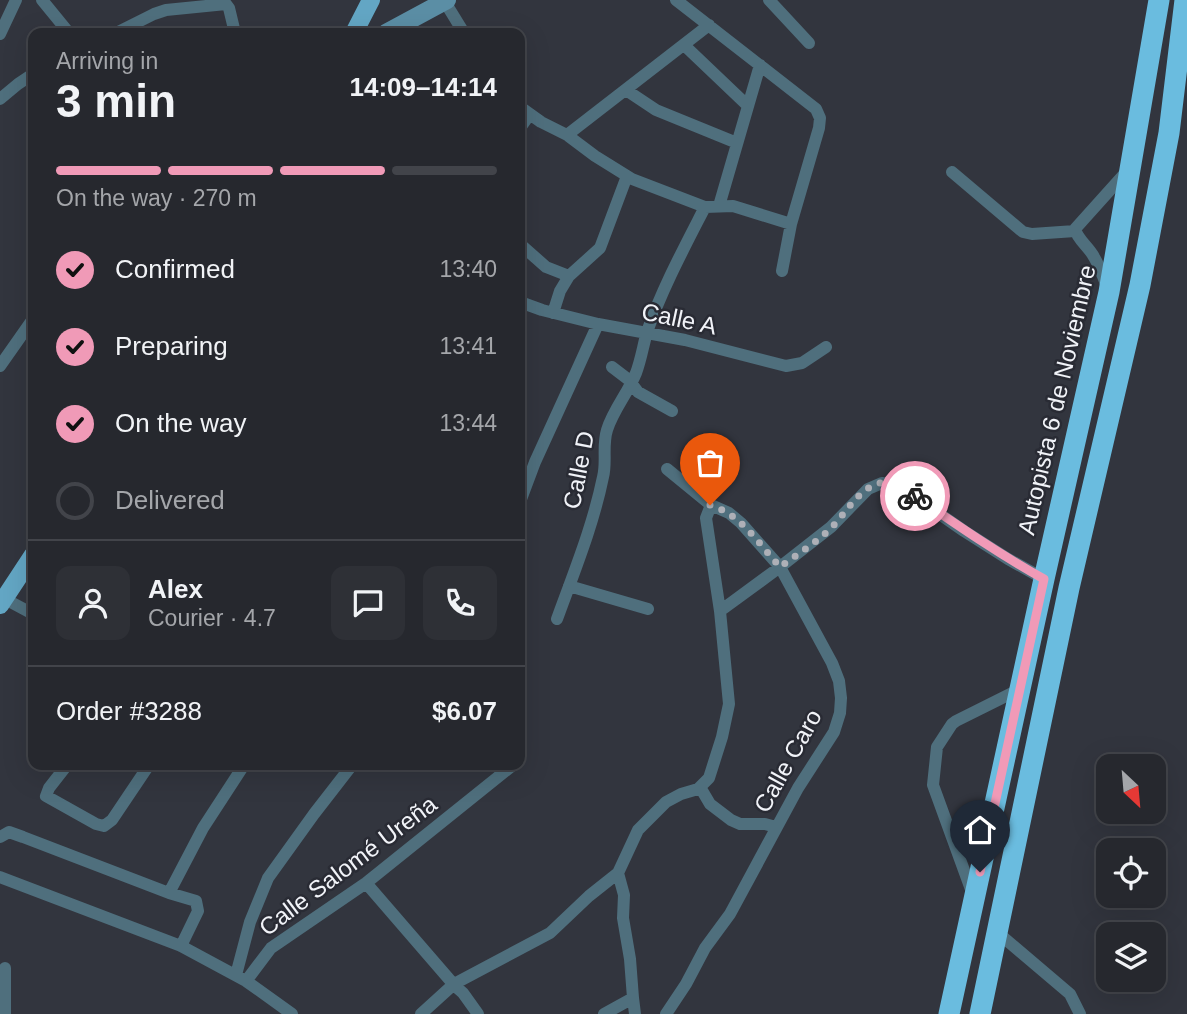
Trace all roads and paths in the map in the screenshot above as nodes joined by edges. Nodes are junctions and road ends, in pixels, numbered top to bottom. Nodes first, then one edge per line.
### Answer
1 (16, 0) edge
2 (371, 0) edge
3 (676, 0) edge
4 (769, 0) edge
5 (1159, 0) edge
6 (1185, 0) edge
7 (446, 1) edge
8 (49, 2) edge
9 (709, 25) junction
10 (66, 28) edge
11 (126, 28) edge
12 (233, 28) edge
13 (357, 28) edge
14 (395, 28) edge
15 (461, 28) edge
16 (0, 34) edge
17 (810, 43) dead end
18 (684, 45) junction
19 (760, 65) junction
20 (28, 77) edge
21 (626, 90) junction
22 (0, 99) edge
23 (748, 106) junction
24 (525, 110) edge
25 (567, 135) junction
26 (737, 143) junction
27 (1131, 167) junction
28 (952, 172) dead end
29 (627, 176) junction
30 (719, 206) junction
31 (705, 207) junction
32 (791, 225) junction
33 (1075, 231) junction
34 (525, 248) edge
35 (782, 271) dead end
36 (569, 276) junction
37 (1110, 292) junction
38 (525, 304) edge
39 (553, 313) junction
40 (598, 324) junction
41 (28, 326) edge
42 (648, 332) junction
43 (826, 347) dead end
44 (0, 366) edge
45 (612, 367) dead end
46 (631, 384) junction
47 (672, 411) dead end
48 (667, 470) dead end
49 (525, 489) edge
50 (710, 505) junction
51 (28, 563) edge
52 (780, 567) junction
53 (1044, 579) junction
54 (569, 586) junction
55 (2, 602) edge
56 (648, 609) dead end
57 (720, 611) junction
58 (28, 612) edge
59 (557, 619) dead end
60 (1020, 689) junction
61 (62, 770) edge
62 (146, 770) edge
63 (241, 770) edge
64 (348, 770) edge
65 (507, 770) edge
66 (700, 788) junction
67 (776, 827) junction
68 (0, 837) edge
69 (618, 873) junction
70 (0, 877) edge
71 (366, 883) junction
72 (169, 893) junction
73 (974, 898) junction
74 (997, 932) junction
75 (181, 946) junction
76 (5, 968) dead end
77 (241, 978) junction
78 (454, 984) junction
79 (633, 998) junction
80 (5, 1014) edge
81 (292, 1014) edge
82 (421, 1014) edge
83 (478, 1014) edge
84 (604, 1014) edge
85 (635, 1014) edge
86 (666, 1014) edge
87 (949, 1014) edge
88 (980, 1014) edge
89 (1080, 1014) edge

1 - 16 street
2 - 13 main road
3 - 9 street
4 - 17 street
5 - 27 highway, Autopista 6 de Noviembre
6 - 74 highway
7 - 14 main road
7 - 15 street
8 - 10 street
9 - 18 street
9 - 19 street
11 - 12 street
18 - 21 street
18 - 23 street
19 - 23 street
19 - 32 street
20 - 22 street
21 - 25 street
21 - 26 street
23 - 26 street
24 - 25 street
25 - 29 street
26 - 30 street
27 - 33 street
27 - 37 highway, Autopista 6 de Noviembre
28 - 33 street
29 - 31 street
29 - 36 street
30 - 31 street
30 - 32 street
31 - 42 street, Calle D
32 - 35 street
33 - 37 street
34 - 36 street
36 - 39 street
37 - 53 highway, Autopista 6 de Noviembre
38 - 39 street, Calle A
39 - 40 street, Calle A
40 - 42 street, Calle A
40 - 49 street
41 - 44 street
42 - 43 street, Calle A
42 - 46 street, Calle D
45 - 46 street
46 - 47 street
46 - 54 street, Calle D
48 - 50 street, Calle Caro
50 - 52 street, Calle Caro
50 - 57 street
51 - 55 main road
52 - 53 street
52 - 57 street
52 - 67 street, Calle Caro
53 - 60 highway, Autopista 6 de Noviembre
54 - 56 street
54 - 59 street, Calle D
55 - 58 street
57 - 66 street
60 - 73 highway, Autopista 6 de Noviembre
60 - 73 street
61 - 62 street
63 - 72 street
64 - 77 street
65 - 71 street, Calle Salomé Ureña
66 - 67 street
66 - 69 street
67 - 86 street, Calle Caro
68 - 72 street
69 - 78 street
69 - 79 street
70 - 75 street
71 - 77 street, Calle Salomé Ureña
71 - 78 street
72 - 75 street
73 - 87 highway, Autopista 6 de Noviembre
74 - 88 highway
74 - 89 street
75 - 77 street
76 - 80 street
77 - 81 street
78 - 82 street
78 - 83 street
79 - 84 street
79 - 85 street

